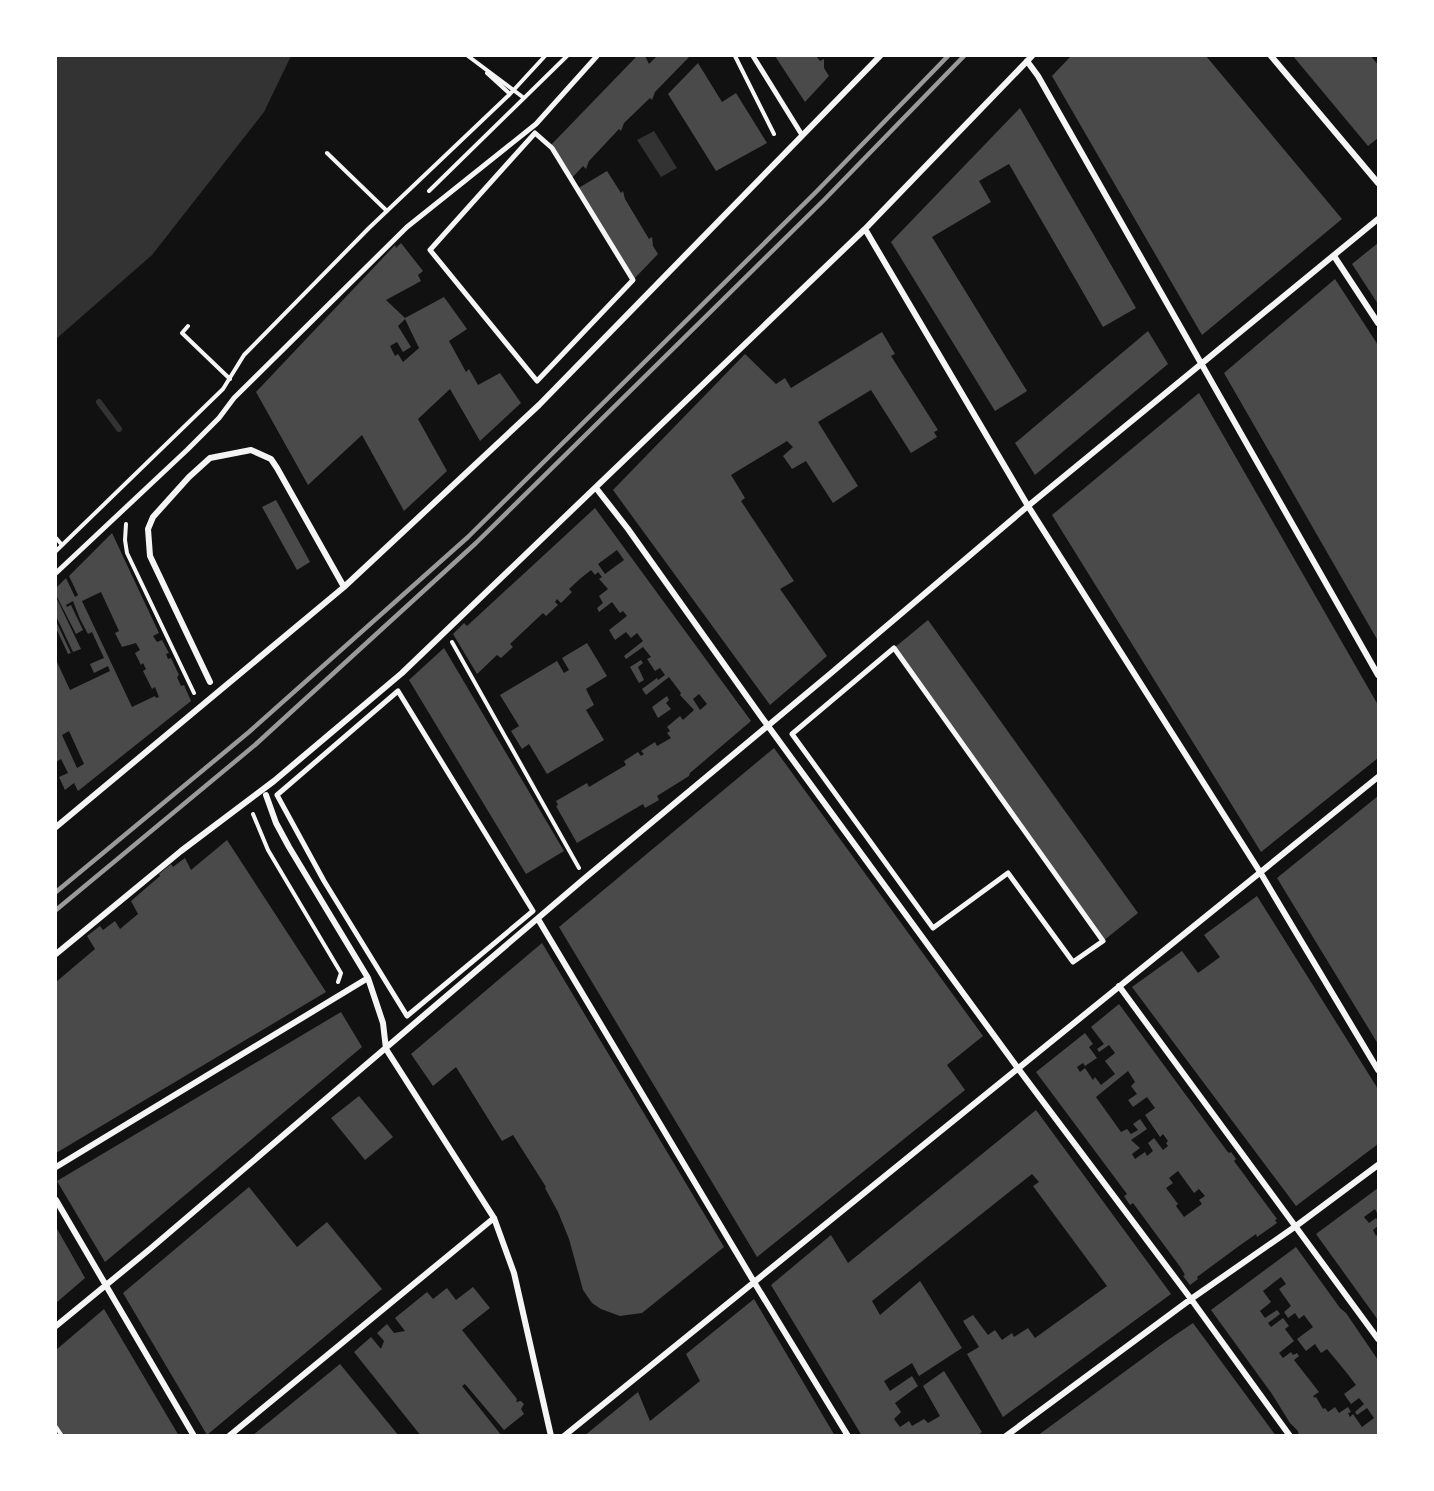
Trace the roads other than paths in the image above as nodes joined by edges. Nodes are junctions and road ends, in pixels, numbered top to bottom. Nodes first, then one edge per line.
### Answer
1 (597, 56) edge
2 (753, 56) edge
3 (880, 56) edge
4 (1032, 56) edge
5 (1271, 56) edge
6 (1027, 61) junction
7 (802, 135) junction
8 (1378, 183) edge
9 (1378, 219) edge
10 (865, 229) junction
11 (1334, 256) junction
12 (1378, 323) edge
13 (1202, 363) junction
14 (537, 381) joint
15 (596, 488) junction
16 (1028, 506) junction
17 (56, 573) edge
18 (344, 587) junction
19 (1378, 675) edge
20 (210, 682) dead end
21 (768, 726) junction
22 (1378, 777) edge
23 (266, 795) dead end
24 (56, 827) edge
25 (1260, 872) junction
26 (533, 910) joint
27 (538, 919) junction
28 (933, 928) joint
29 (56, 954) edge
30 (368, 978) junction
31 (1119, 986) junction
32 (386, 1049) junction
33 (1017, 1067) junction
34 (1378, 1070) edge
35 (1378, 1165) edge
36 (56, 1167) edge
37 (56, 1200) edge
38 (494, 1218) junction
39 (1296, 1226) junction
40 (754, 1282) junction
41 (106, 1286) junction
42 (1191, 1299) junction
43 (56, 1326) edge
44 (1378, 1340) edge
45 (194, 1436) edge
46 (229, 1436) edge
47 (551, 1436) edge
48 (564, 1436) edge
49 (848, 1436) edge
50 (1005, 1436) edge
51 (1290, 1436) edge

1 - 17 street
2 - 7 street
3 - 7 street
4 - 6 street
5 - 8 street
6 - 10 street
6 - 13 street
7 - 18 street
9 - 11 street
10 - 15 street
10 - 16 street
11 - 12 street
11 - 13 street
13 - 16 street
13 - 19 street
14 - 14 street
15 - 21 street
15 - 29 street
16 - 21 street
16 - 25 street
18 - 20 street
18 - 24 street
21 - 27 street
21 - 33 street
22 - 25 street
23 - 30 street
25 - 31 street
25 - 34 street
26 - 26 street
27 - 32 street
27 - 40 street
28 - 28 street
30 - 32 street
30 - 36 street
31 - 33 street
31 - 39 street
32 - 38 street
32 - 41 street
33 - 40 street
33 - 42 street
35 - 39 street
37 - 41 street
38 - 46 street
38 - 47 street
39 - 42 street
39 - 44 street
40 - 48 street
40 - 49 street
41 - 43 street
41 - 45 street
42 - 50 street
42 - 51 street

